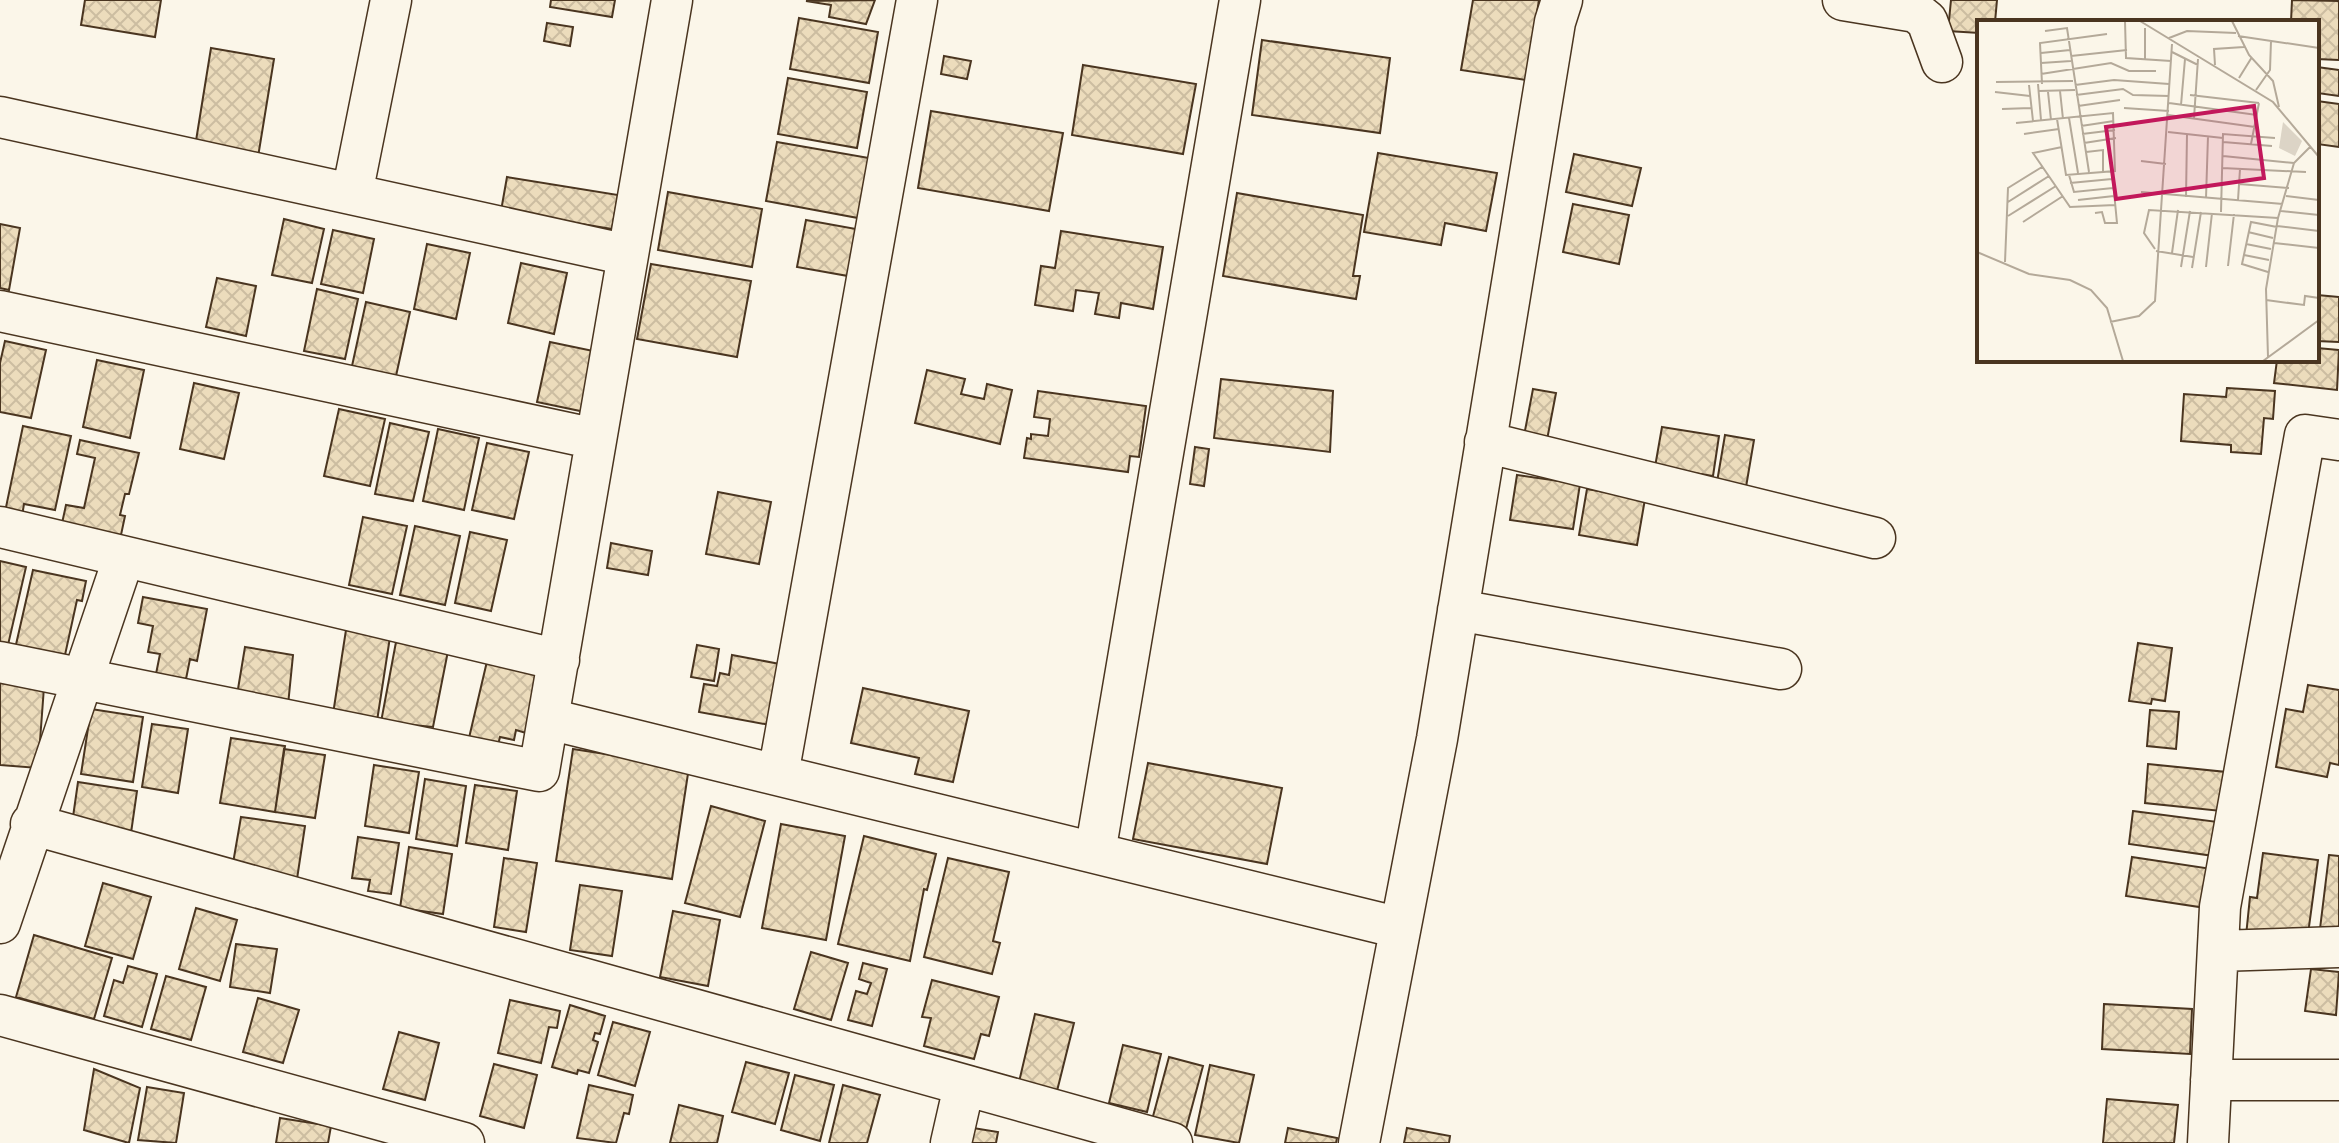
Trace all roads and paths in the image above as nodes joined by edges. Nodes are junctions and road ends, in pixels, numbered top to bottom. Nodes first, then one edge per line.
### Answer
1 (391, 0) edge
2 (672, 0) edge
3 (917, 0) edge
4 (1240, 0) edge
5 (1562, 0) edge
6 (1843, 0) edge
7 (1942, 62) dead end
8 (0, 117) edge
9 (352, 194) junction
10 (628, 255) junction
11 (0, 311) edge
12 (596, 439) junction
13 (2339, 440) edge
14 (1485, 442) junction
15 (0, 527) edge
16 (1875, 538) dead end
17 (124, 557) junction
18 (1458, 610) junction
19 (559, 660) junction
20 (0, 662) edge
21 (1781, 669) dead end
22 (81, 680) junction
23 (549, 719) junction
24 (778, 775) junction
25 (31, 824) junction
26 (1095, 853) junction
27 (0, 923) edge
28 (1400, 928) junction
29 (2339, 947) edge
30 (2218, 951) junction
31 (0, 1015) edge
32 (2211, 1080) junction
33 (2339, 1080) edge
34 (964, 1086) junction
35 (464, 1143) edge
36 (951, 1143) edge
37 (1172, 1143) edge
38 (1359, 1143) edge
39 (2208, 1143) edge

1 - 9 street
2 - 10 street
3 - 24 street
4 - 26 street
5 - 14 street
6 - 7 street
8 - 9 street
9 - 10 street
10 - 12 street
11 - 12 street
12 - 19 street
13 - 30 street
14 - 16 street
14 - 18 street
15 - 17 street
17 - 19 street
17 - 22 street
18 - 21 street
18 - 28 street
19 - 23 street
20 - 22 street
22 - 23 street
22 - 25 street
23 - 24 street
24 - 26 street
25 - 27 street
25 - 34 street
26 - 28 street
28 - 38 street
29 - 30 street
30 - 32 street
31 - 35 street
32 - 33 street
32 - 39 street
34 - 36 street
34 - 37 street

